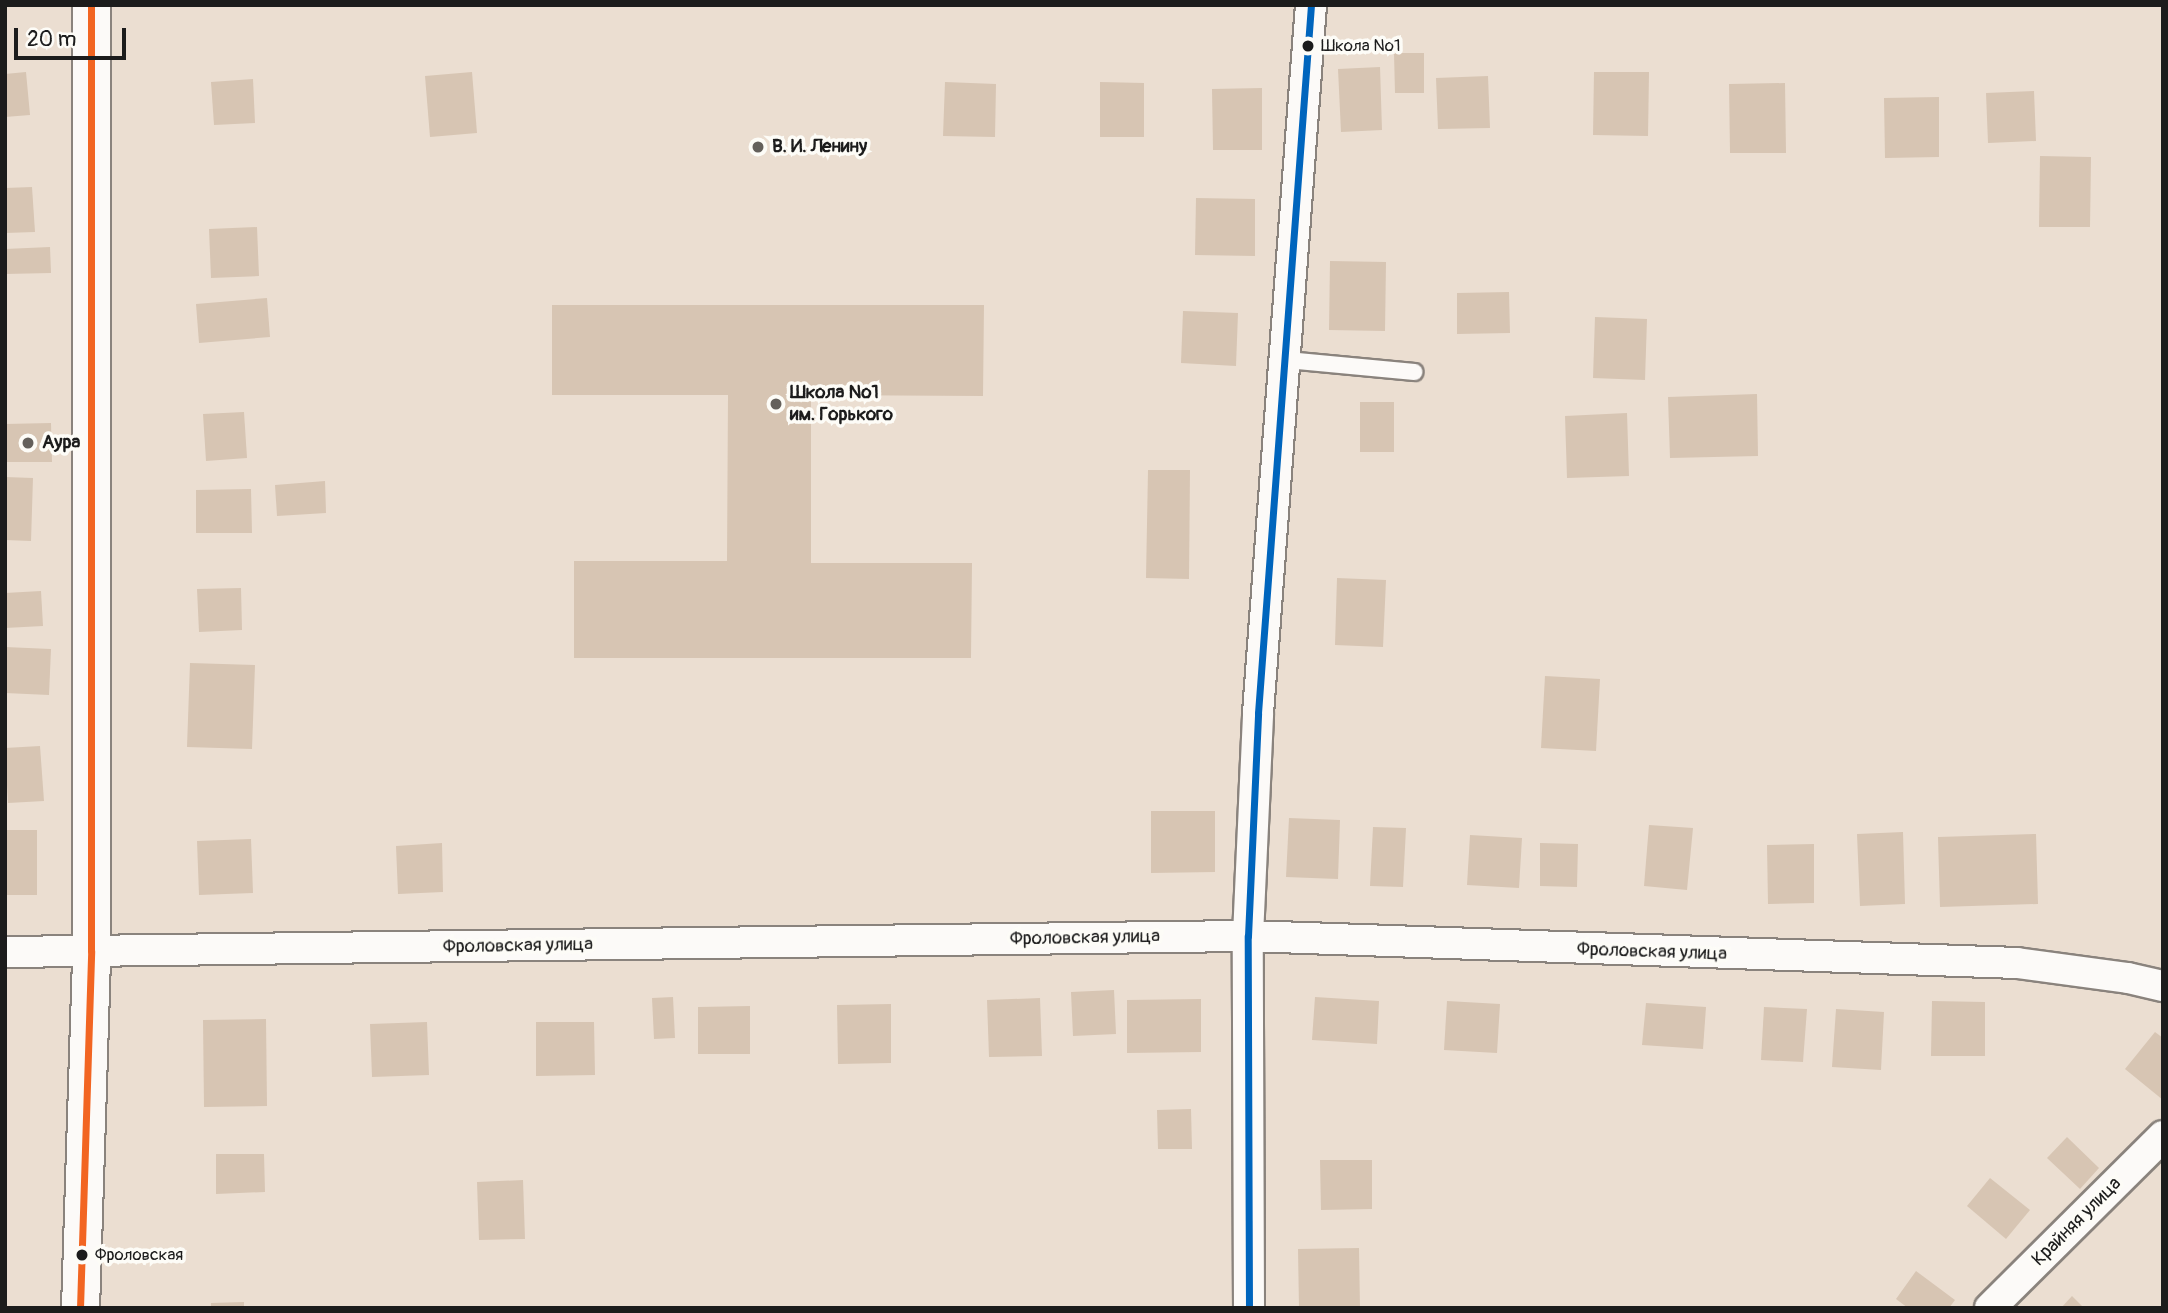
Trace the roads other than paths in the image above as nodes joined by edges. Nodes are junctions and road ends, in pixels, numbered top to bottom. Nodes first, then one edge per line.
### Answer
1 (92, 5) edge
2 (1311, 5) edge
3 (1287, 360) junction
4 (1414, 372) dead end
5 (1248, 936) junction
6 (91, 951) junction
7 (5, 952) edge
8 (2163, 986) edge
9 (2163, 1136) edge
10 (80, 1308) edge
11 (1249, 1308) edge
12 (1990, 1308) edge

1 - 6 street
2 - 3 street
3 - 4 lane
3 - 5 street
5 - 6 street, Фроловская улица
5 - 8 street, Фроловская улица
5 - 11 street
6 - 7 street, Фроловская улица
6 - 10 street
9 - 12 street, Крайняя улица

